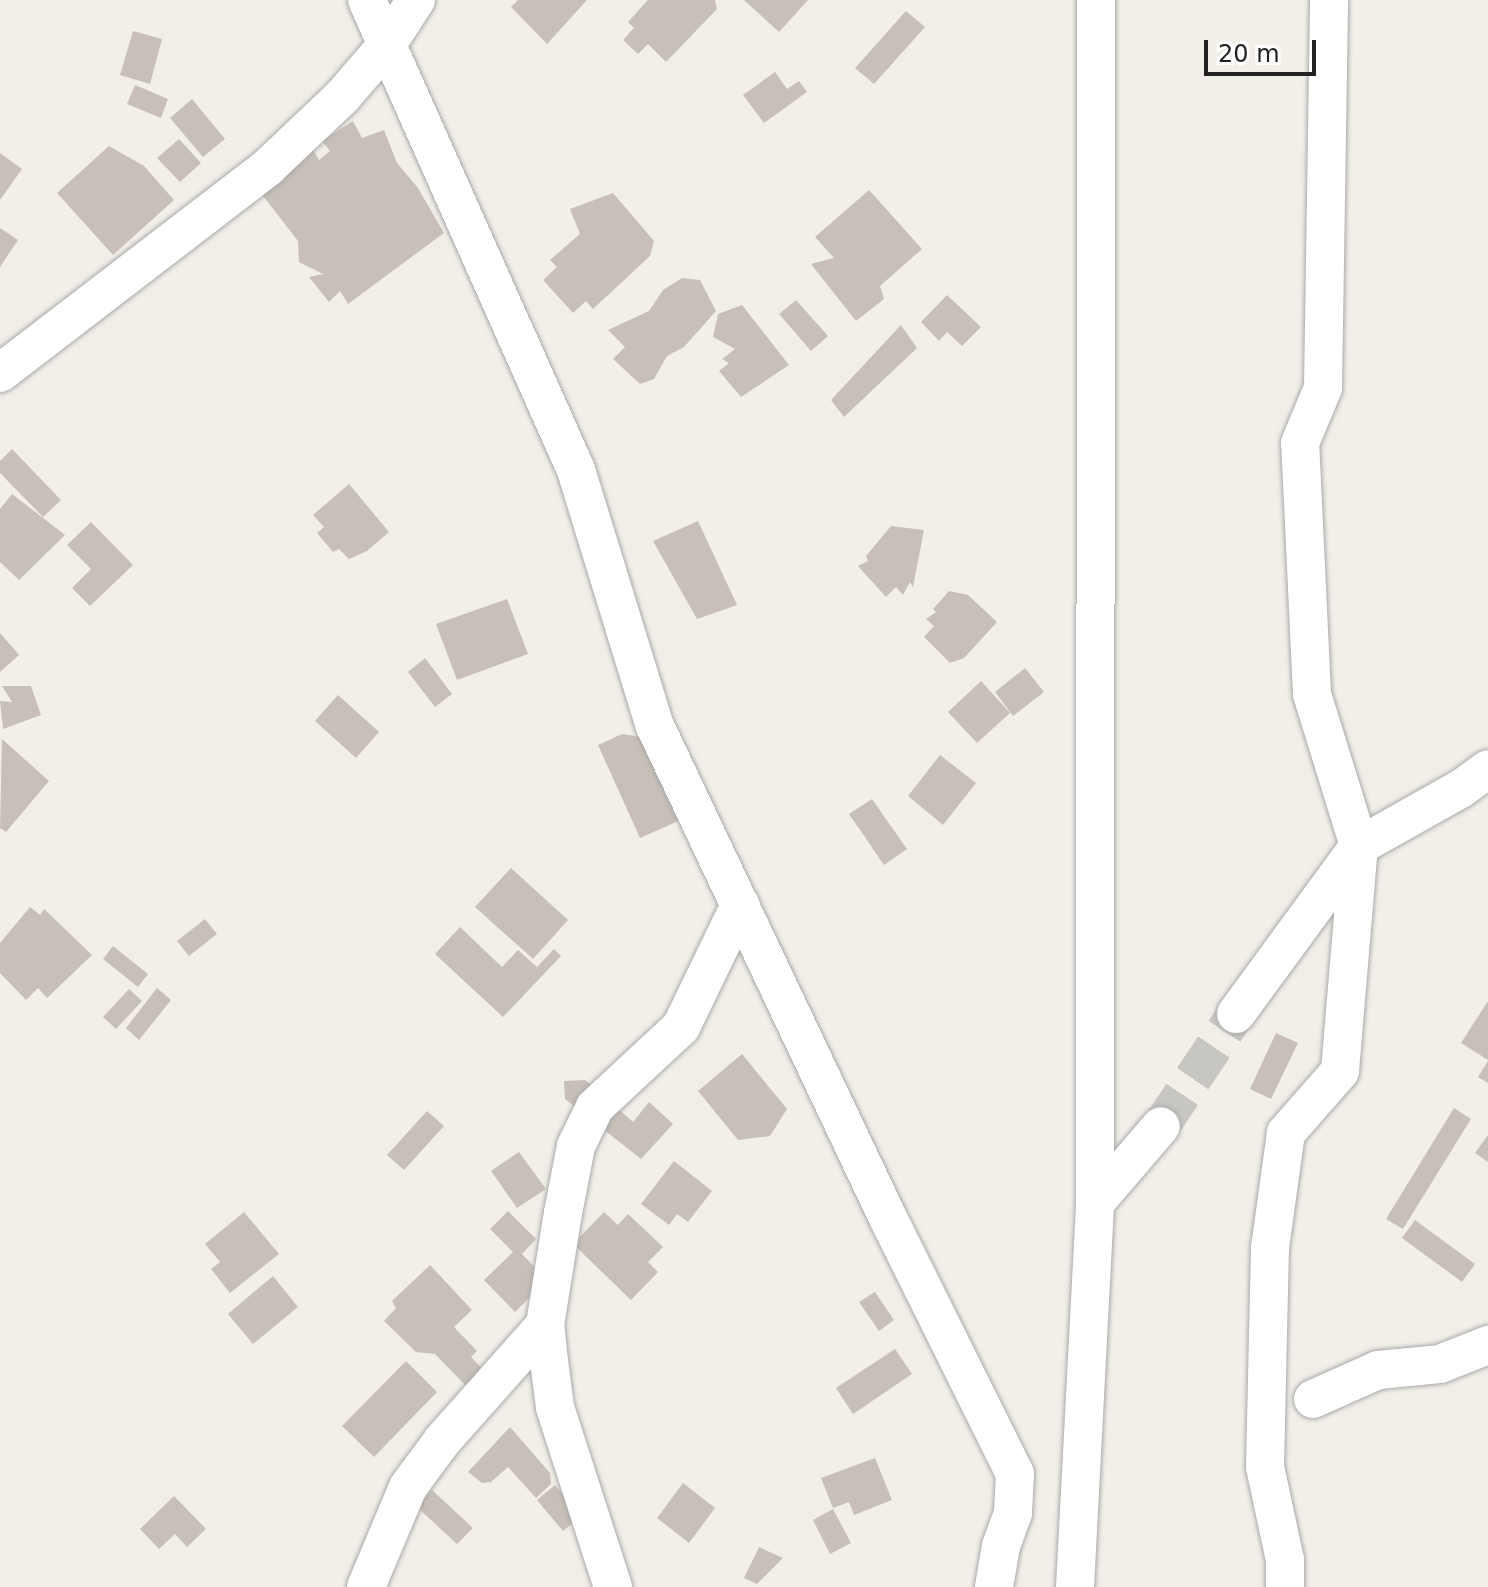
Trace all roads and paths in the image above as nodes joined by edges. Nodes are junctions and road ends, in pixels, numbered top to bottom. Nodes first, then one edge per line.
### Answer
1 (367, 0) edge
2 (416, 0) edge
3 (1096, 0) edge
4 (1329, 0) edge
5 (386, 46) junction
6 (0, 373) edge
7 (1488, 769) edge
8 (1359, 846) junction
9 (740, 905) junction
10 (1236, 1014) tunnel mouth
11 (1161, 1126) tunnel mouth
12 (1095, 1203) junction
13 (545, 1325) junction
14 (1488, 1345) edge
15 (1313, 1399) dead end
16 (366, 1587) edge
17 (613, 1587) edge
18 (994, 1587) edge
19 (1075, 1587) edge
20 (1285, 1587) edge

1 - 5 street
2 - 5 street
3 - 12 street
4 - 8 street
5 - 6 street
5 - 9 street
7 - 8 street
8 - 10 street
8 - 20 street
9 - 13 street
9 - 18 street
11 - 12 street
12 - 19 street
13 - 16 street
13 - 17 street
14 - 15 street

